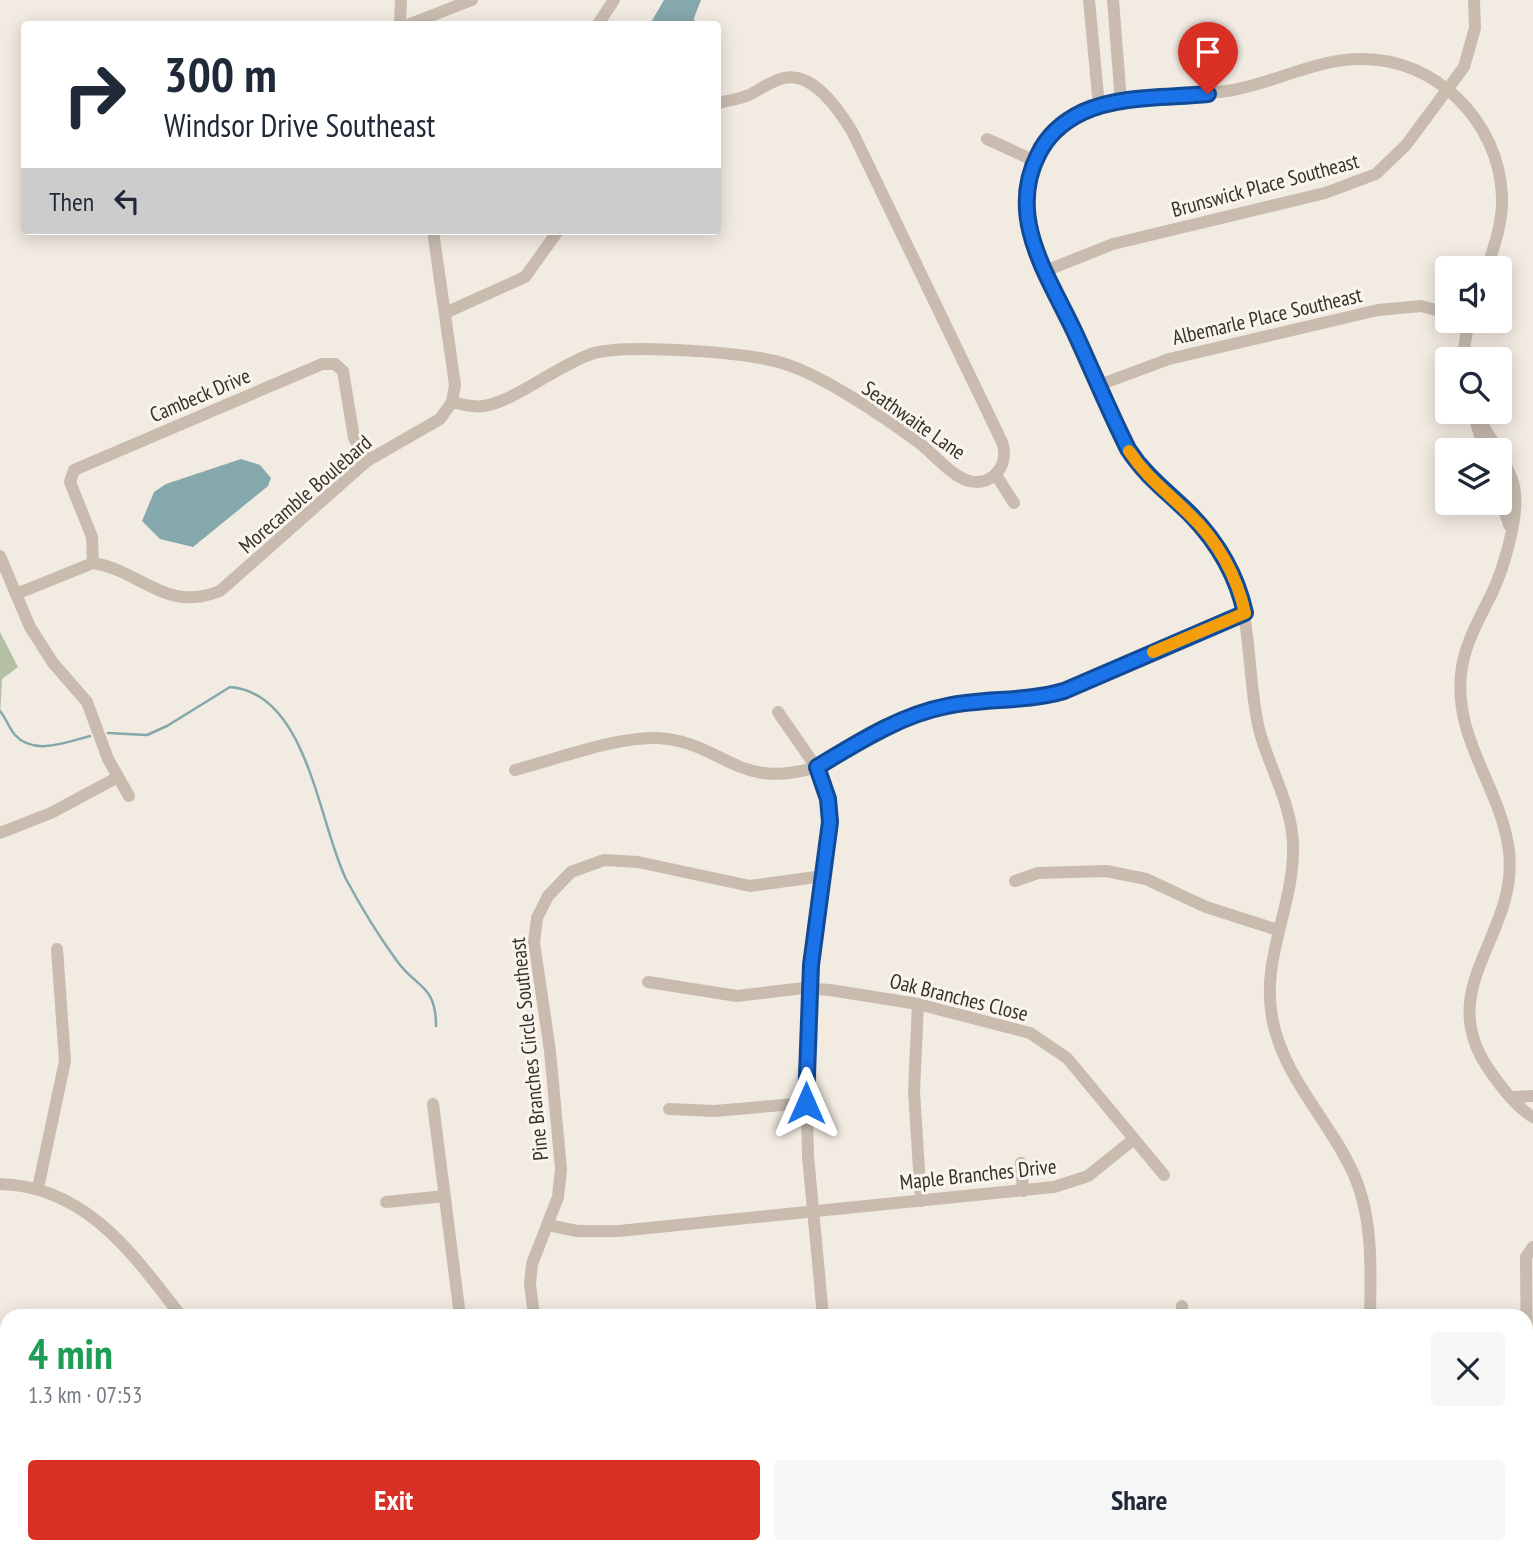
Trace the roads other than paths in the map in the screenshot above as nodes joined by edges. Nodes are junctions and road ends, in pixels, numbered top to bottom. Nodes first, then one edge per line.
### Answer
1 (401, 0) edge
2 (472, 0) edge
3 (614, 0) edge
4 (1089, 0) edge
5 (1113, 0) edge
6 (1474, 0) edge
7 (400, 21) edge
8 (418, 21) edge
9 (600, 21) edge
10 (1449, 90) junction
11 (721, 102) edge
12 (1121, 102) junction
13 (1099, 106) junction
14 (987, 139) dead end
15 (1035, 161) junction
16 (434, 235) edge
17 (555, 235) edge
18 (1490, 256) edge
19 (1045, 271) junction
20 (1435, 310) edge
21 (445, 313) junction
22 (1098, 385) junction
23 (452, 402) junction
24 (367, 461) junction
25 (996, 475) junction
26 (1512, 486) edge
27 (1014, 503) dead end
28 (1512, 513) edge
29 (1505, 515) edge
30 (1512, 515) edge
31 (1509, 532) junction
32 (0, 556) edge
33 (93, 563) junction
34 (16, 594) junction
35 (1245, 613) junction
36 (778, 712) dead end
37 (817, 767) junction
38 (515, 770) dead end
39 (118, 777) junction
40 (130, 796) dead end
41 (0, 833) edge
42 (823, 876) junction
43 (1015, 881) dead end
44 (1278, 930) junction
45 (57, 949) dead end
46 (648, 982) dead end
47 (809, 989) junction
48 (918, 1004) junction
49 (1533, 1096) edge
50 (1514, 1097) junction
51 (806, 1103) junction
52 (433, 1104) dead end
53 (669, 1109) dead end
54 (1533, 1117) edge
55 (1134, 1139) junction
56 (1021, 1163) dead end
57 (1164, 1175) dead end
58 (0, 1184) edge
59 (38, 1188) junction
60 (1023, 1191) junction
61 (445, 1196) junction
62 (922, 1201) junction
63 (386, 1202) dead end
64 (812, 1211) junction
65 (548, 1225) junction
66 (1533, 1247) edge
67 (1530, 1281) edge
68 (175, 1309) edge
69 (459, 1309) edge
70 (534, 1309) edge
71 (822, 1309) edge
72 (1370, 1309) edge
73 (1529, 1309) edge

1 - 7 street
2 - 8 street
3 - 9 street
4 - 13 street
5 - 12 street
6 - 10 street, Brunswick Place Southeast
10 - 12 street
10 - 18 street
10 - 19 street, Brunswick Place Southeast
11 - 25 street, Seathwaite Lane
12 - 13 street
13 - 15 street
14 - 15 street
15 - 19 street
16 - 21 street
17 - 21 street
19 - 22 street
20 - 22 street, Albemarle Place Southeast
21 - 23 street
22 - 35 street
23 - 24 street, Morecamble Boulebard
23 - 25 street, Seathwaite Lane
24 - 33 street, Morecamble Boulebard
24 - 33 street, Cambeck Drive
25 - 27 street
26 - 28 street
29 - 31 street
30 - 31 street
31 - 50 street
32 - 34 street
33 - 34 street
34 - 39 street
35 - 37 street
35 - 44 street
36 - 37 street
37 - 38 street
37 - 42 street
39 - 40 street
39 - 41 street
42 - 47 street
42 - 65 street, Pine Branches Circle Southeast
43 - 44 street
44 - 72 street
45 - 59 street
46 - 47 street, Oak Branches Close
47 - 48 street, Oak Branches Close
47 - 51 street
48 - 55 street, Oak Branches Close
48 - 62 street
49 - 50 street
50 - 54 street
51 - 53 street
51 - 64 street
52 - 61 street
55 - 57 street, Oak Branches Close
55 - 60 street, Maple Branches Drive
56 - 60 street
58 - 59 street
59 - 68 street
60 - 62 street, Maple Branches Drive
61 - 63 street
61 - 69 street
62 - 64 street, Maple Branches Drive
64 - 65 street
64 - 71 street
65 - 70 street, Pine Branches Circle Southeast
66 - 67 street
67 - 73 street

